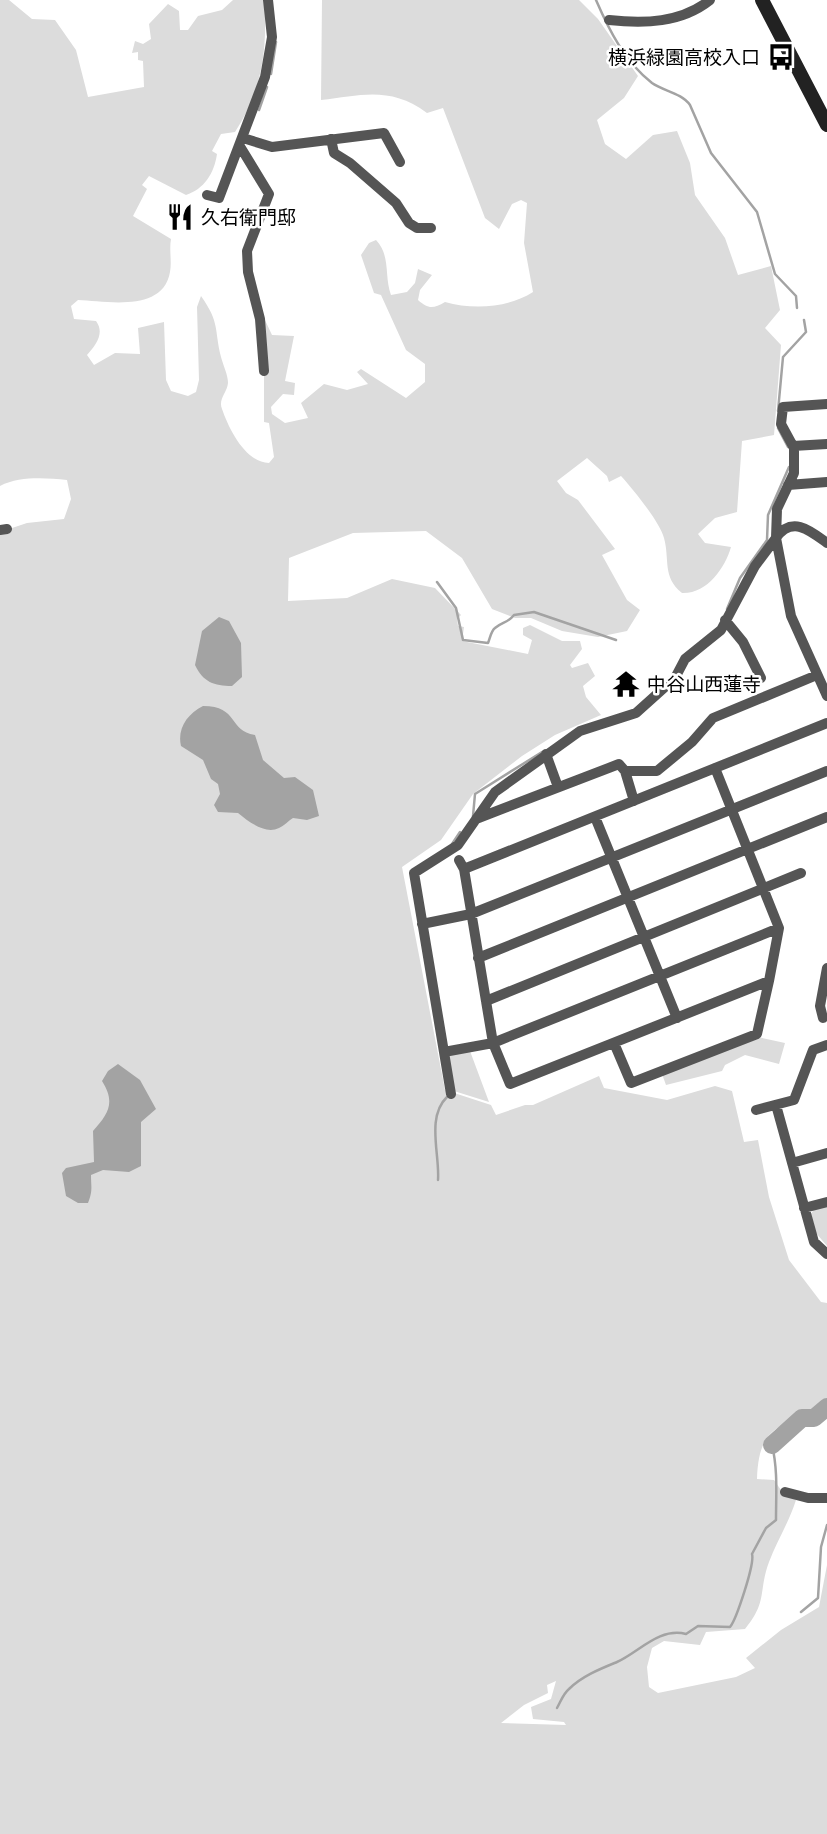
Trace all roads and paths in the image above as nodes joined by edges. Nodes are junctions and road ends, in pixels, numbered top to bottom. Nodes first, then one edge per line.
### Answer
1 (268, 0) edge
2 (710, 0) edge
3 (762, 0) edge
4 (609, 20) dead end
5 (827, 125) edge
6 (331, 139) junction
7 (242, 143) junction
8 (400, 162) dead end
9 (207, 195) dead end
10 (431, 228) dead end
11 (264, 371) dead end
12 (827, 404) edge
13 (827, 444) edge
14 (793, 446) junction
15 (827, 482) edge
16 (788, 485) junction
17 (776, 538) junction
18 (827, 543) edge
19 (725, 620) junction
20 (817, 675) junction
21 (770, 695) junction
22 (827, 696) edge
23 (827, 723) edge
24 (546, 754) junction
25 (715, 768) junction
26 (625, 771) junction
27 (827, 771) edge
28 (558, 787) junction
29 (635, 801) junction
30 (731, 809) junction
31 (594, 817) junction
32 (827, 817) edge
33 (476, 819) junction
34 (747, 849) junction
35 (458, 857) junction
36 (612, 859) junction
37 (801, 873) dead end
38 (763, 889) junction
39 (628, 898) junction
40 (471, 915) junction
41 (422, 924) junction
42 (779, 928) junction
43 (643, 937) junction
44 (478, 958) junction
45 (827, 968) edge
46 (660, 977) junction
47 (769, 981) junction
48 (486, 1001) junction
49 (677, 1018) junction
50 (823, 1018) dead end
51 (493, 1043) junction
52 (614, 1043) junction
53 (827, 1045) edge
54 (444, 1052) junction
55 (452, 1094) dead end
56 (776, 1105) junction
57 (756, 1110) dead end
58 (827, 1153) edge
59 (792, 1163) junction
60 (827, 1202) edge
61 (804, 1208) junction
62 (827, 1254) edge
63 (785, 1492) dead end
64 (827, 1498) edge

1 - 7 street
2 - 4 street
3 - 5 street
6 - 7 street
6 - 8 street
6 - 10 street
7 - 9 street
7 - 11 street
12 - 14 street
13 - 14 street
14 - 16 street
15 - 16 street
16 - 17 street
17 - 18 street
17 - 19 street
17 - 20 street
19 - 21 street
19 - 24 street
20 - 21 street
20 - 22 street
21 - 26 street
23 - 25 street
24 - 28 street
24 - 33 street
25 - 29 street
25 - 30 street
26 - 28 street
26 - 29 street
27 - 30 street
28 - 33 street
29 - 31 street
30 - 34 street
30 - 36 street
31 - 35 street
31 - 36 street
32 - 34 street
33 - 35 street
34 - 38 street
34 - 39 street
35 - 40 street
35 - 41 street
36 - 39 street
36 - 40 street
37 - 38 street
38 - 42 street
38 - 43 street
39 - 43 street
39 - 44 street
40 - 41 street
40 - 44 street
41 - 54 street
42 - 46 street
42 - 47 street
43 - 46 street
43 - 48 street
44 - 48 street
45 - 50 street
46 - 49 street
46 - 51 street
47 - 49 street
47 - 52 street
48 - 51 street
49 - 52 street
51 - 52 street
51 - 54 street
53 - 56 street
54 - 55 street
56 - 57 street
56 - 59 street
58 - 59 street
59 - 61 street
60 - 61 street
61 - 62 street
63 - 64 street

